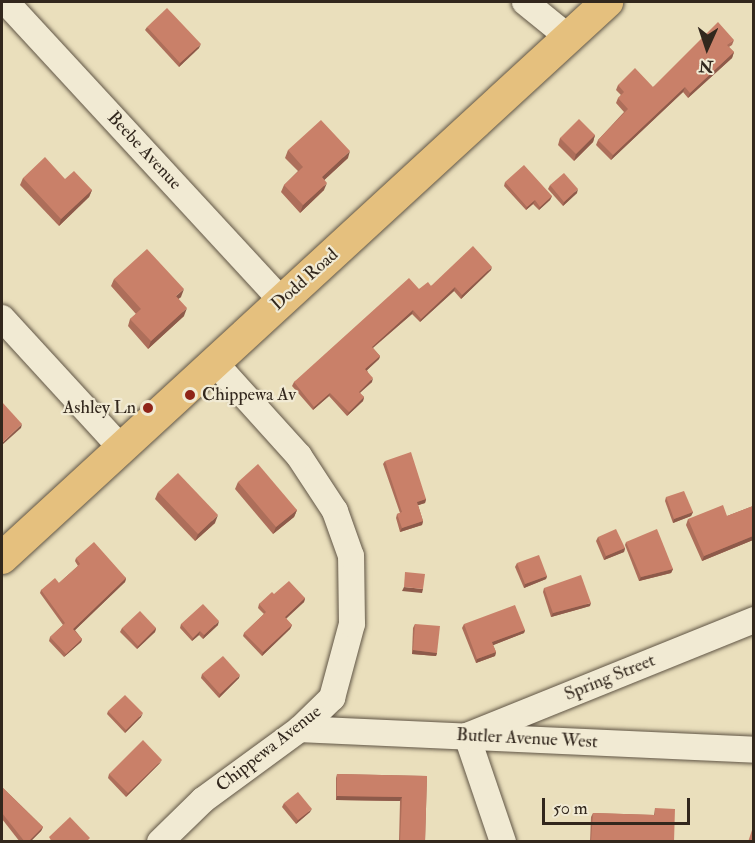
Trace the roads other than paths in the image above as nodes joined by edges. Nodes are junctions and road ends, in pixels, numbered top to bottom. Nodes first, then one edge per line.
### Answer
1 (6, 2) edge
2 (525, 2) edge
3 (607, 2) edge
4 (568, 37) junction
5 (282, 301) junction
6 (2, 318) edge
7 (214, 362) junction
8 (121, 448) junction
9 (2, 558) edge
10 (753, 621) edge
11 (300, 729) junction
12 (467, 736) junction
13 (753, 750) edge
14 (160, 842) edge
15 (503, 842) edge

1 - 5 street, Beebe Avenue
2 - 4 street
3 - 4 main road, Dodd Road
4 - 5 main road, Dodd Road
5 - 7 main road, Dodd Road
6 - 8 street
7 - 8 main road, Dodd Road
7 - 11 street, Chippewa Avenue
8 - 9 main road, Dodd Road
10 - 12 street, Spring Street
11 - 12 street, Butler Avenue West
11 - 14 street, Chippewa Avenue
12 - 13 street, Butler Avenue West
12 - 15 street

